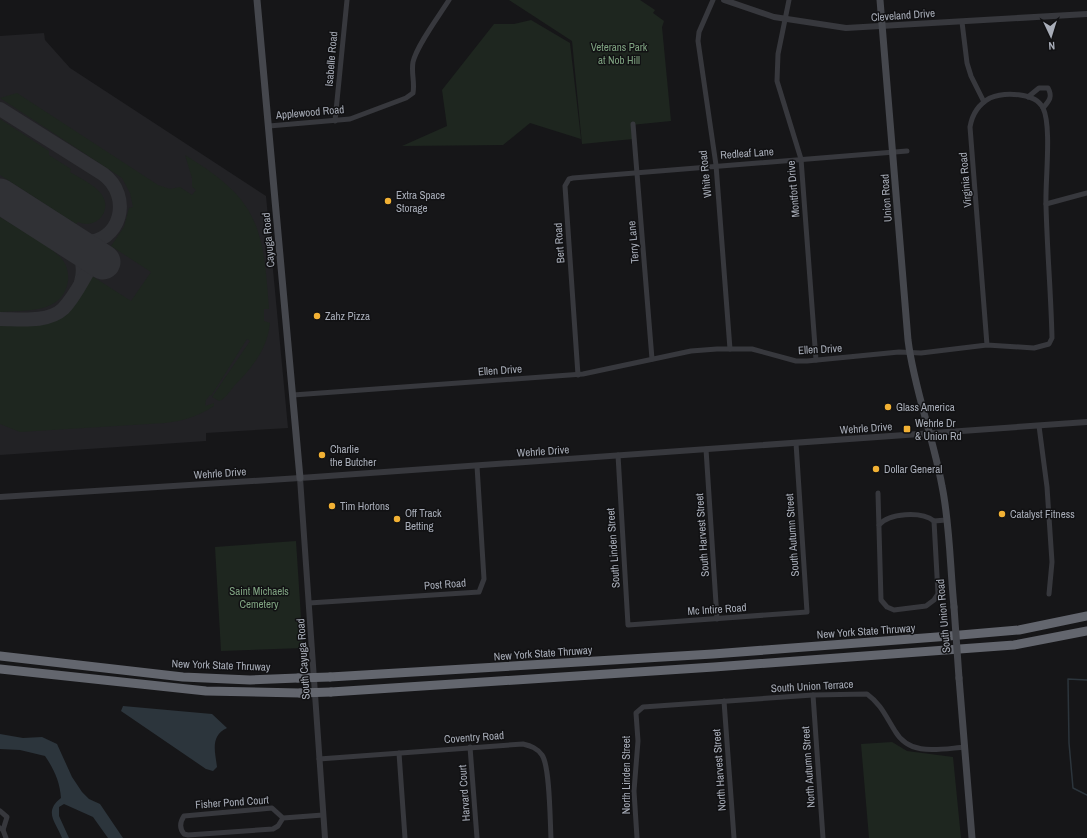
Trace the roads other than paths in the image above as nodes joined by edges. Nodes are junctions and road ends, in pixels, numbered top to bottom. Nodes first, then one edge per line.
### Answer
1 (258, 0) edge
2 (347, 0) edge
3 (449, 0) edge
4 (713, 0) edge
5 (724, 0) edge
6 (789, 0) edge
7 (880, 0) edge
8 (1087, 14) edge
9 (786, 19) junction
10 (962, 22) junction
11 (882, 27) junction
12 (1028, 97) junction
13 (984, 102) junction
14 (1043, 108) junction
15 (335, 121) junction
16 (633, 124) dead end
17 (269, 126) junction
18 (907, 151) dead end
19 (893, 152) junction
20 (801, 159) junction
21 (716, 165) junction
22 (637, 172) junction
23 (1087, 193) edge
24 (1046, 204) junction
25 (987, 345) junction
26 (730, 348) junction
27 (910, 353) junction
28 (652, 359) junction
29 (816, 360) junction
30 (578, 374) junction
31 (918, 394) joint
32 (293, 395) junction
33 (1087, 422) edge
34 (1040, 426) junction
35 (929, 433) junction
36 (796, 443) junction
37 (706, 449) junction
38 (618, 455) junction
39 (477, 466) junction
40 (300, 478) junction
41 (878, 493) dead end
42 (0, 497) edge
43 (946, 520) junction
44 (934, 521) junction
45 (879, 525) junction
46 (1049, 594) dead end
47 (309, 603) junction
48 (792, 613) joint
49 (1087, 616) edge
50 (717, 619) junction
51 (642, 624) joint
52 (1087, 631) edge
53 (0, 656) edge
54 (0, 669) edge
55 (813, 696) junction
56 (724, 702) junction
57 (636, 712) joint
58 (965, 747) junction
59 (470, 748) junction
60 (398, 753) junction
61 (319, 759) junction
62 (0, 811) edge
63 (323, 815) junction
64 (283, 818) junction
65 (2, 829) edge
66 (6, 838) edge
67 (324, 838) edge
68 (405, 838) edge
69 (477, 838) edge
70 (551, 838) edge
71 (637, 838) edge
72 (734, 838) edge
73 (823, 838) edge
74 (972, 838) edge

1 - 17 main road, Cayuga Road
2 - 15 street, Isabelle Road
3 - 15 street, Applewood Road
4 - 21 street, White Road
5 - 9 street, Cleveland Drive
6 - 9 street, Montfort Drive
7 - 11 main road, Union Road
8 - 10 street, Cleveland Drive
9 - 11 street, Cleveland Drive
9 - 20 street, Montfort Drive
10 - 11 street, Cleveland Drive
10 - 13 street
11 - 19 main road, Union Road
12 - 13 street
12 - 14 street
12 - 14 street
13 - 25 street, Virginia Road
14 - 24 street, Ellen Drive
15 - 17 street, Applewood Road
16 - 22 street, Terry Lane
17 - 32 main road, Cayuga Road
18 - 19 street, Redleaf Lane
19 - 20 street, Redleaf Lane
19 - 27 main road, Union Road
20 - 21 street, Redleaf Lane
20 - 29 street, Montfort Drive
21 - 22 street, Redleaf Lane
21 - 26 street, White Road
22 - 28 street, Terry Lane
22 - 30 street, Bert Road
23 - 24 street
24 - 25 street, Ellen Drive
25 - 27 street, Ellen Drive
26 - 28 street, Ellen Drive
26 - 29 street, Ellen Drive
27 - 29 street, Ellen Drive
27 - 31 main road, Union Road
28 - 30 street, Ellen Drive
30 - 32 street, Ellen Drive
31 - 35 main road, South Union Road
32 - 40 main road, Cayuga Road
33 - 34 street, Wehrle Drive
34 - 35 street, Wehrle Drive
34 - 46 street
35 - 36 street, Wehrle Drive
35 - 43 main road, South Union Road
36 - 37 street, Wehrle Drive
36 - 48 street, South Autumn Street
37 - 38 street, Wehrle Drive
37 - 50 street, South Harvest Street
38 - 39 street, Wehrle Drive
38 - 51 street, South Linden Street
39 - 40 street, Wehrle Drive
39 - 47 street, Post Road
40 - 42 street, Wehrle Drive
40 - 47 street, South Cayuga Road
41 - 45 street
43 - 44 street
43 - 58 main road, South Union Road, bridge
44 - 45 street
44 - 45 street
47 - 61 street, South Cayuga Road
48 - 50 street, Mc Intire Road
49 - 53 highway, New York State Thruway, bridge
50 - 51 street, Mc Intire Road
52 - 54 highway, bridge
55 - 56 street, South Union Terrace
55 - 58 street, South Union Terrace
55 - 73 street, North Autumn Street
56 - 57 street, South Union Terrace
56 - 72 street, North Harvest Street
57 - 71 street, North Linden Street
58 - 74 main road, South Union Road
59 - 60 street, Coventry Road
59 - 69 street, Harvard Court
59 - 70 street, Coventry Road
60 - 61 street, Coventry Road
60 - 68 street
61 - 63 street, South Cayuga Road
62 - 65 street
63 - 64 street
63 - 67 street, South Cayuga Road
64 - 64 street, Fisher Pond Court
65 - 66 street

